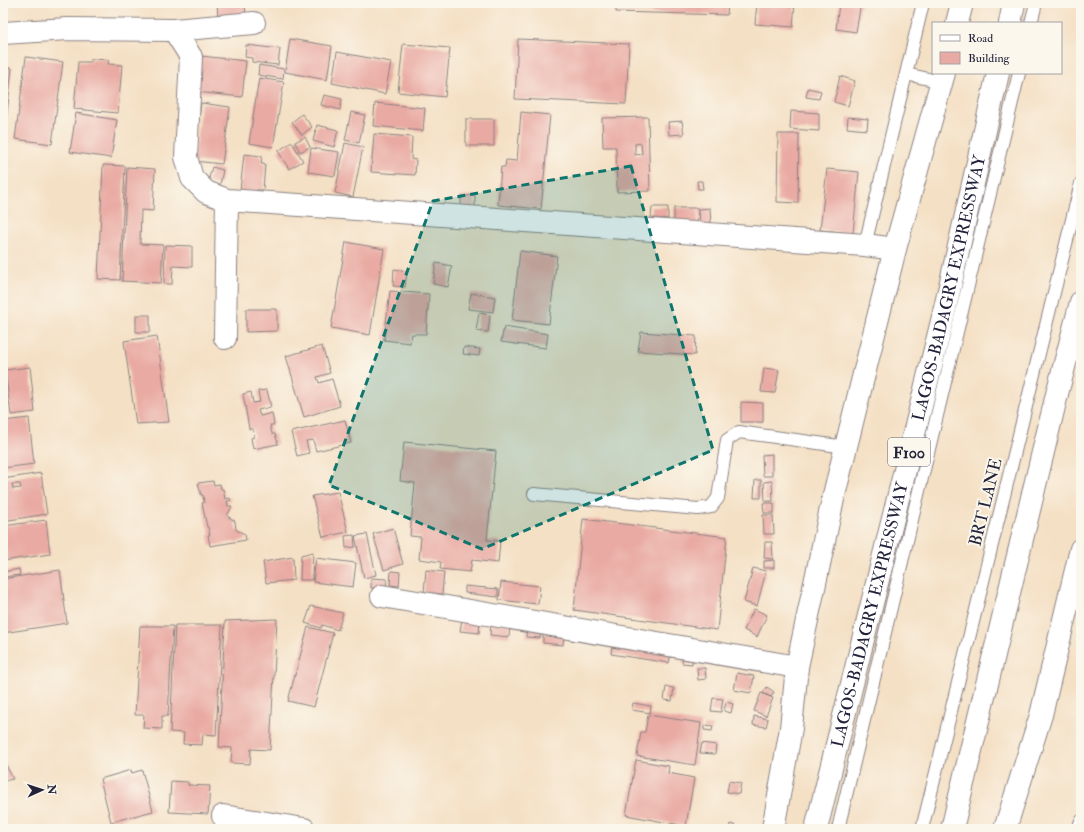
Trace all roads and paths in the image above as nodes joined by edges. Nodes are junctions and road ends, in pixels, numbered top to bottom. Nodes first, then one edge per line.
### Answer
1 (923, 3) edge
2 (962, 3) edge
3 (1014, 3) edge
4 (1036, 3) edge
5 (957, 22) edge
6 (1010, 22) edge
7 (1031, 22) edge
8 (254, 23) dead end
9 (174, 30) junction
10 (3, 33) edge
11 (906, 74) junction
12 (998, 74) edge
13 (1019, 74) edge
14 (943, 78) edge
15 (1081, 183) edge
16 (227, 200) junction
17 (865, 245) junction
18 (895, 250) junction
19 (1081, 302) edge
20 (225, 338) dead end
21 (846, 446) junction
22 (534, 494) dead end
23 (1081, 549) edge
24 (382, 596) dead end
25 (797, 667) junction
26 (223, 816) dead end
27 (1081, 821) edge
28 (820, 827) edge
29 (304, 829) edge
30 (773, 829) edge
31 (838, 829) edge
32 (922, 829) edge
33 (952, 829) edge
34 (1005, 829) edge
35 (1078, 829) edge

1 - 11 lane
2 - 5 main road
3 - 6 main road
4 - 7 lane
8 - 9 main road
9 - 10 main road
9 - 16 main road
11 - 14 lane
11 - 17 lane
12 - 28 main road, LAGOS-BADAGRY EXPRESSWAY / F100
13 - 31 lane
14 - 18 main road
15 - 32 lane, BRT LANE
16 - 17 main road
16 - 20 main road
17 - 18 main road
18 - 21 main road
19 - 33 main road
21 - 22 lane
21 - 25 main road
23 - 34 main road
24 - 25 main road
25 - 30 main road
26 - 29 main road
27 - 35 lane

